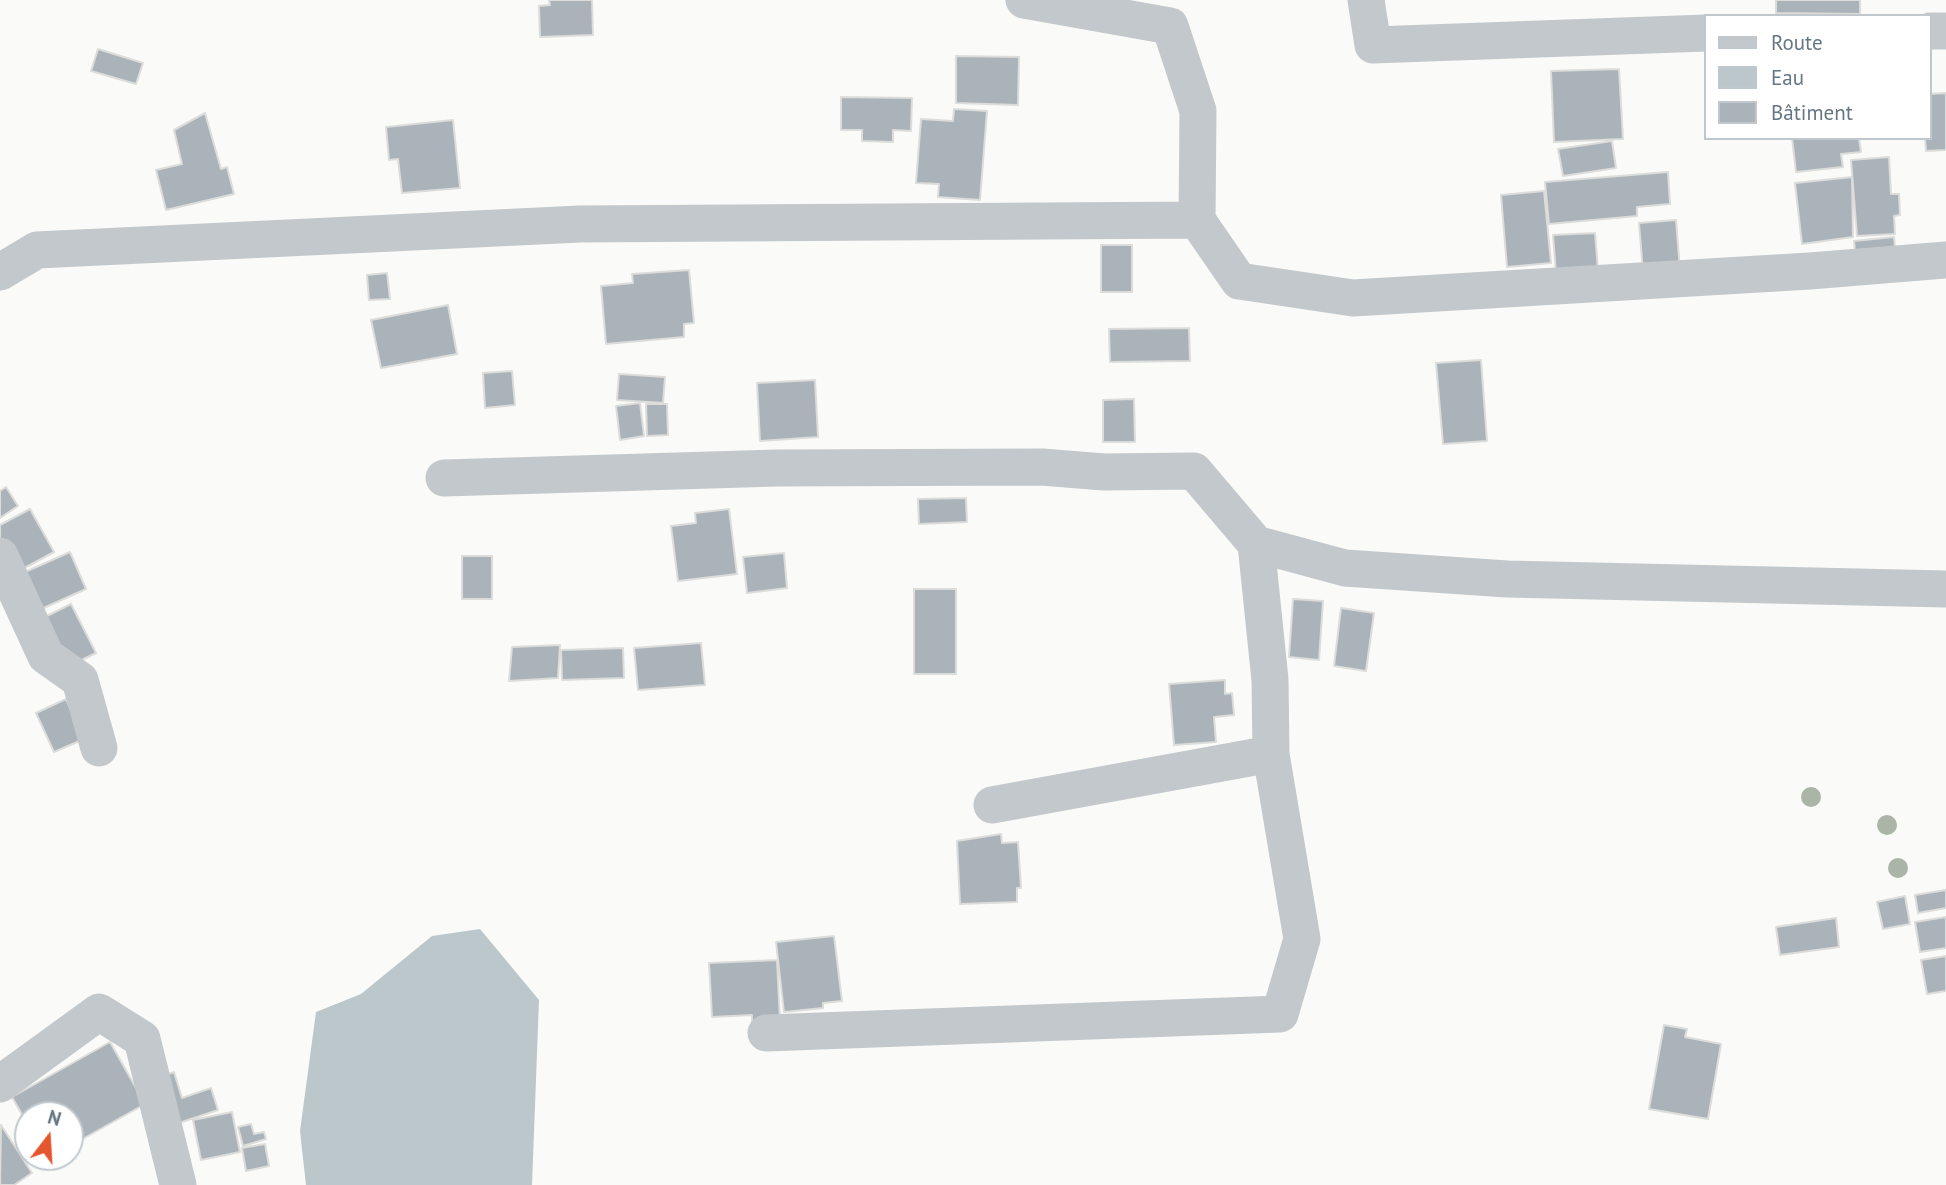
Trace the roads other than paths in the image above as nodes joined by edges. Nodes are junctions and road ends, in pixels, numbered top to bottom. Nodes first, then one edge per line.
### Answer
1 (1024, 0) edge
2 (1366, 0) edge
3 (1704, 33) edge
4 (1197, 220) junction
5 (1946, 260) edge
6 (0, 272) edge
7 (444, 478) dead end
8 (1256, 544) junction
9 (0, 556) edge
10 (1946, 589) edge
11 (99, 748) dead end
12 (1270, 754) junction
13 (992, 805) dead end
14 (766, 1033) dead end
15 (0, 1084) edge
16 (178, 1185) edge

1 - 4 street
2 - 3 street
4 - 5 street
4 - 6 street
7 - 8 street
8 - 10 street
8 - 12 street
9 - 11 street
12 - 13 street
12 - 14 street
15 - 16 street

